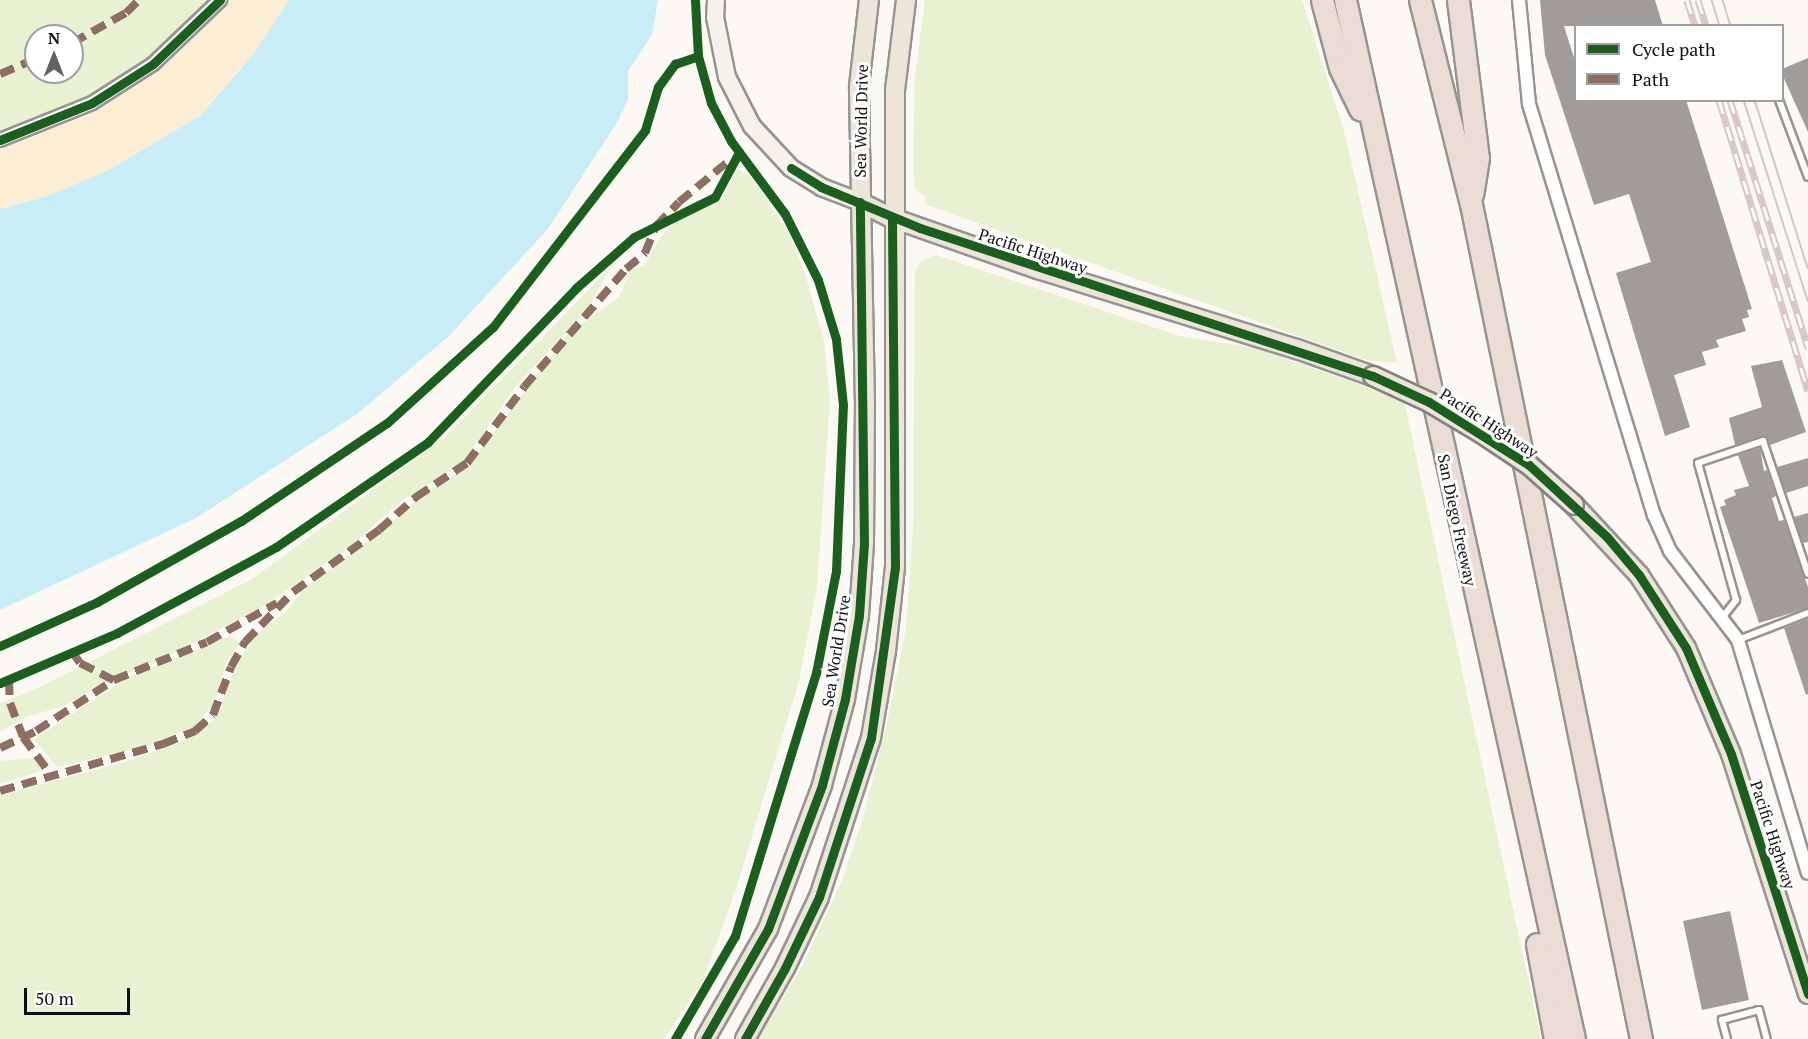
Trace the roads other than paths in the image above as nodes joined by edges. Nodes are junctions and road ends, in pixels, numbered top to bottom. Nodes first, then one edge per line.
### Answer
1 (220, 0) edge
2 (716, 0) edge
3 (869, 0) edge
4 (906, 0) edge
5 (1322, 0) edge
6 (1346, 0) edge
7 (1420, 0) edge
8 (1458, 0) edge
9 (1519, 0) edge
10 (1780, 102) edge
11 (0, 140) edge
12 (1375, 140) junction
13 (1808, 177) edge
14 (860, 202) junction
15 (1471, 204) junction
16 (892, 218) junction
17 (1808, 574) edge
18 (1808, 613) edge
19 (1721, 619) junction
20 (1738, 640) junction
21 (1522, 818) junction
22 (1808, 873) edge
23 (1771, 880) junction
24 (1808, 959) edge
25 (1808, 994) edge
26 (705, 1039) edge
27 (744, 1039) edge
28 (1555, 1039) edge
29 (1574, 1039) edge
30 (1641, 1039) edge
31 (1727, 1039) edge
32 (1767, 1039) edge

1 - 11 street
2 - 14 main road
3 - 14 main road, Sea World Drive
4 - 16 main road, Sea World Drive
5 - 12 highway
6 - 12 highway, San Diego Freeway
7 - 15 highway
8 - 15 highway
9 - 19 street
10 - 13 lane
12 - 21 highway, San Diego Freeway
14 - 16 main road, Pacific Highway
14 - 26 main road, Sea World Drive
15 - 30 highway
16 - 23 main road, Pacific Highway, bridge
16 - 27 main road, Sea World Drive
17 - 19 lane
18 - 20 lane
19 - 20 street
20 - 22 street
21 - 28 highway
21 - 29 highway, San Diego Freeway
23 - 24 main road
23 - 25 main road, Pacific Highway
31 - 32 lane

